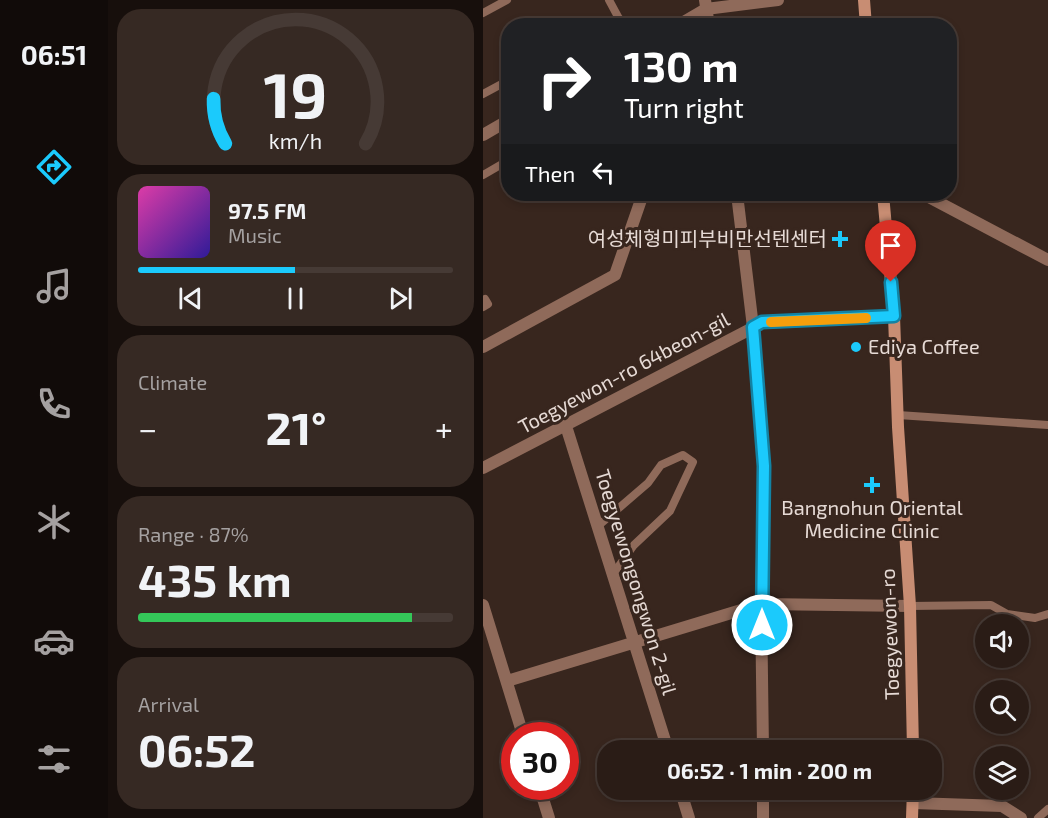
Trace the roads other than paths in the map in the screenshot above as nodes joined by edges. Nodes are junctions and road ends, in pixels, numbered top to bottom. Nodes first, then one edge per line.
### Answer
1 (507, 0) edge
2 (609, 0) edge
3 (778, 0) edge
4 (864, 0) edge
5 (705, 4) edge
6 (483, 13) edge
7 (619, 18) edge
8 (687, 18) edge
9 (865, 18) edge
10 (501, 84) edge
11 (483, 94) edge
12 (501, 128) edge
13 (483, 135) edge
14 (501, 165) edge
15 (483, 175) edge
16 (641, 201) edge
17 (738, 201) edge
18 (884, 201) edge
19 (936, 201) edge
20 (1048, 260) edge
21 (894, 316) junction
22 (753, 327) junction
23 (483, 347) edge
24 (898, 415) junction
25 (1048, 425) edge
26 (566, 426) junction
27 (483, 468) edge
28 (597, 526) junction
29 (613, 574) junction
30 (761, 604) junction
31 (483, 606) edge
32 (910, 606) junction
33 (1048, 614) edge
34 (634, 642) junction
35 (507, 681) junction
36 (519, 722) edge
37 (665, 740) edge
38 (763, 740) edge
39 (913, 740) edge
40 (543, 800) edge
41 (683, 800) edge
42 (763, 800) edge
43 (913, 803) joint
44 (1048, 809) edge
45 (549, 818) edge
46 (689, 818) edge
47 (763, 818) edge
48 (912, 818) edge
49 (1021, 818) edge
50 (1038, 818) edge

1 - 6 lane
2 - 7 lane
3 - 5 street
4 - 9 street
5 - 8 street
10 - 11 lane
12 - 13 street
14 - 15 lane
16 - 23 street
17 - 22 street
18 - 21 street, Toegyewon-ro
19 - 20 street
21 - 22 street, Toegyewon-ro 64beon-gil
21 - 24 street, Toegyewon-ro
22 - 26 street, Toegyewon-ro 64beon-gil
22 - 30 street
24 - 25 lane
24 - 32 street, Toegyewon-ro
26 - 27 street, Toegyewon-ro 64beon-gil
26 - 28 street, Toegyewongongwon 2-gil
28 - 29 street, Toegyewongongwon 2-gil
28 - 29 lane
29 - 34 street, Toegyewongongwon 2-gil
30 - 32 street
30 - 34 street
30 - 38 street
31 - 35 street
32 - 33 lane
32 - 39 street, Toegyewon-ro
34 - 35 street
34 - 37 street, Toegyewongongwon 2-gil
35 - 36 street
40 - 45 street
41 - 46 street
42 - 47 street
43 - 48 street
43 - 49 street
44 - 50 lane

